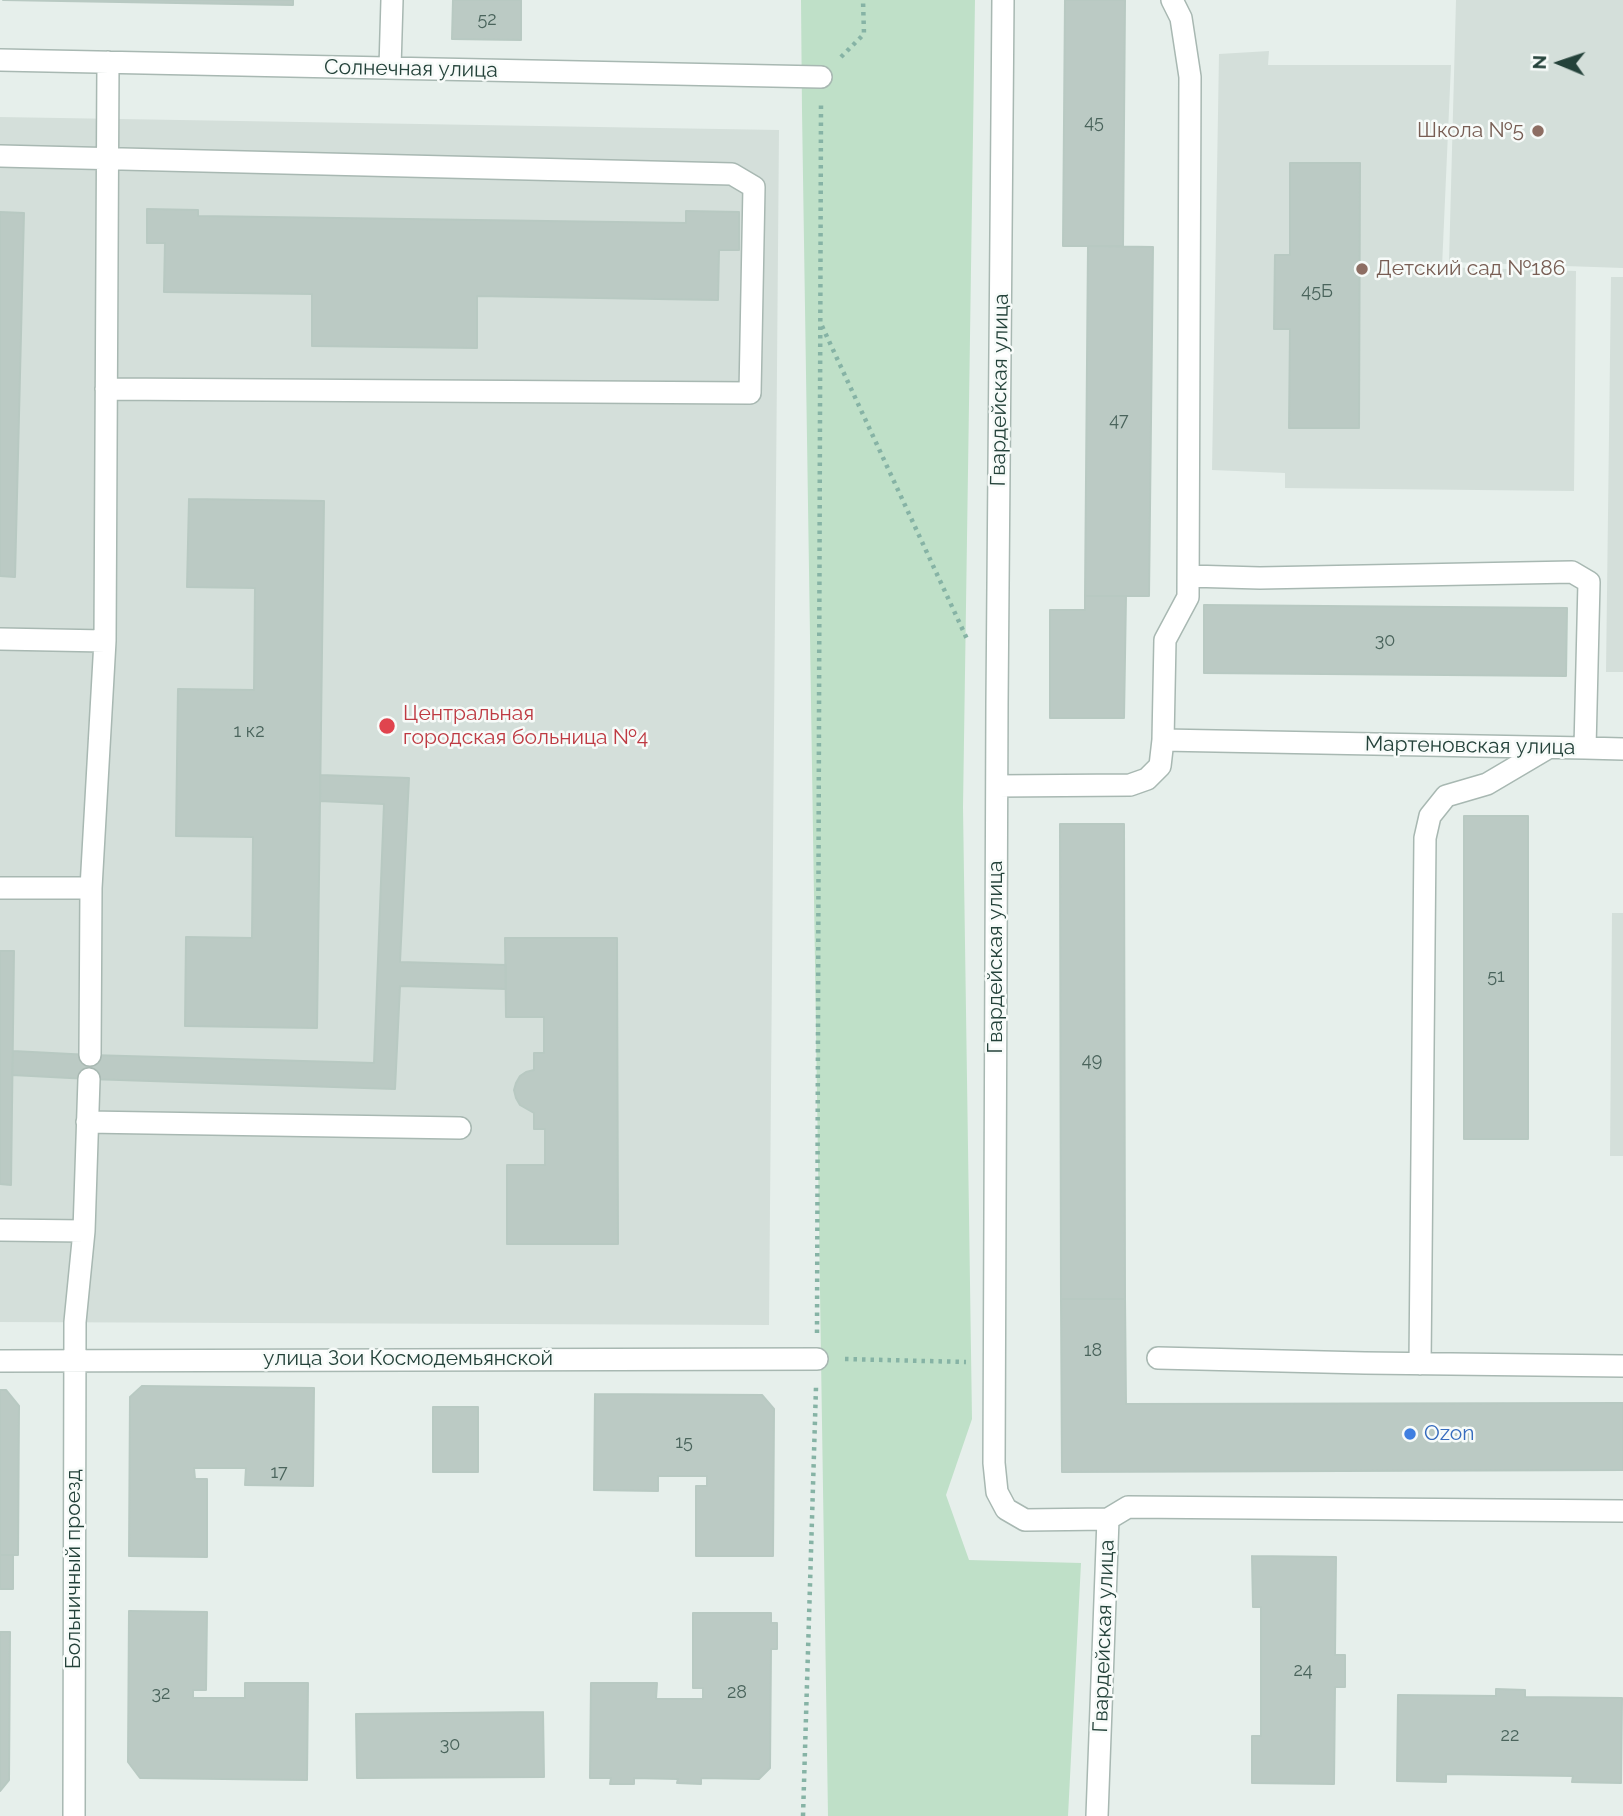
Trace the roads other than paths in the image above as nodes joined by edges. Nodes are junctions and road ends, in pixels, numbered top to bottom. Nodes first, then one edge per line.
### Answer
1 (392, 0) edge
2 (1003, 0) edge
3 (1172, 0) edge
4 (0, 60) edge
5 (108, 62) junction
6 (390, 68) junction
7 (821, 78) road end
8 (0, 156) edge
9 (107, 158) junction
10 (106, 389) junction
11 (1189, 576) junction
12 (0, 639) edge
13 (105, 641) junction
14 (1163, 740) junction
15 (1548, 747) junction
16 (1585, 748) junction
17 (1623, 749) edge
18 (997, 786) junction
19 (0, 888) edge
20 (91, 888) junction
21 (90, 1055) dead end
22 (89, 1079) dead end
23 (87, 1122) junction
24 (460, 1128) dead end
25 (0, 1230) edge
26 (84, 1231) junction
27 (1158, 1358) dead end
28 (817, 1359) road end
29 (75, 1360) junction
30 (0, 1361) edge
31 (1420, 1364) junction
32 (1623, 1366) edge
33 (1623, 1511) edge
34 (1108, 1519) junction
35 (74, 1816) edge
36 (1097, 1816) edge

1 - 6 street
2 - 18 street, Гвардейская улица
3 - 11 street
4 - 5 street, Солнечная улица
5 - 6 street, Солнечная улица
5 - 9 street
6 - 7 street, Солнечная улица
8 - 9 street
9 - 10 street
9 - 10 street
10 - 13 street
11 - 14 street
11 - 16 street, Мартеновская улица
12 - 13 street
13 - 20 street
14 - 15 street, Мартеновская улица
14 - 18 street
15 - 16 street, Мартеновская улица
15 - 31 street
16 - 17 street
18 - 34 street, Гвардейская улица
19 - 20 street
20 - 21 street
22 - 23 street, Больничный проезд
23 - 24 street
23 - 26 street, Больничный проезд
25 - 26 street
26 - 29 street, Больничный проезд
27 - 31 street
28 - 29 street, улица Зои Космодемьянской
29 - 30 street, улица Зои Космодемьянской
29 - 35 street, Больничный проезд
31 - 32 street
33 - 34 street
34 - 36 street, Гвардейская улица

